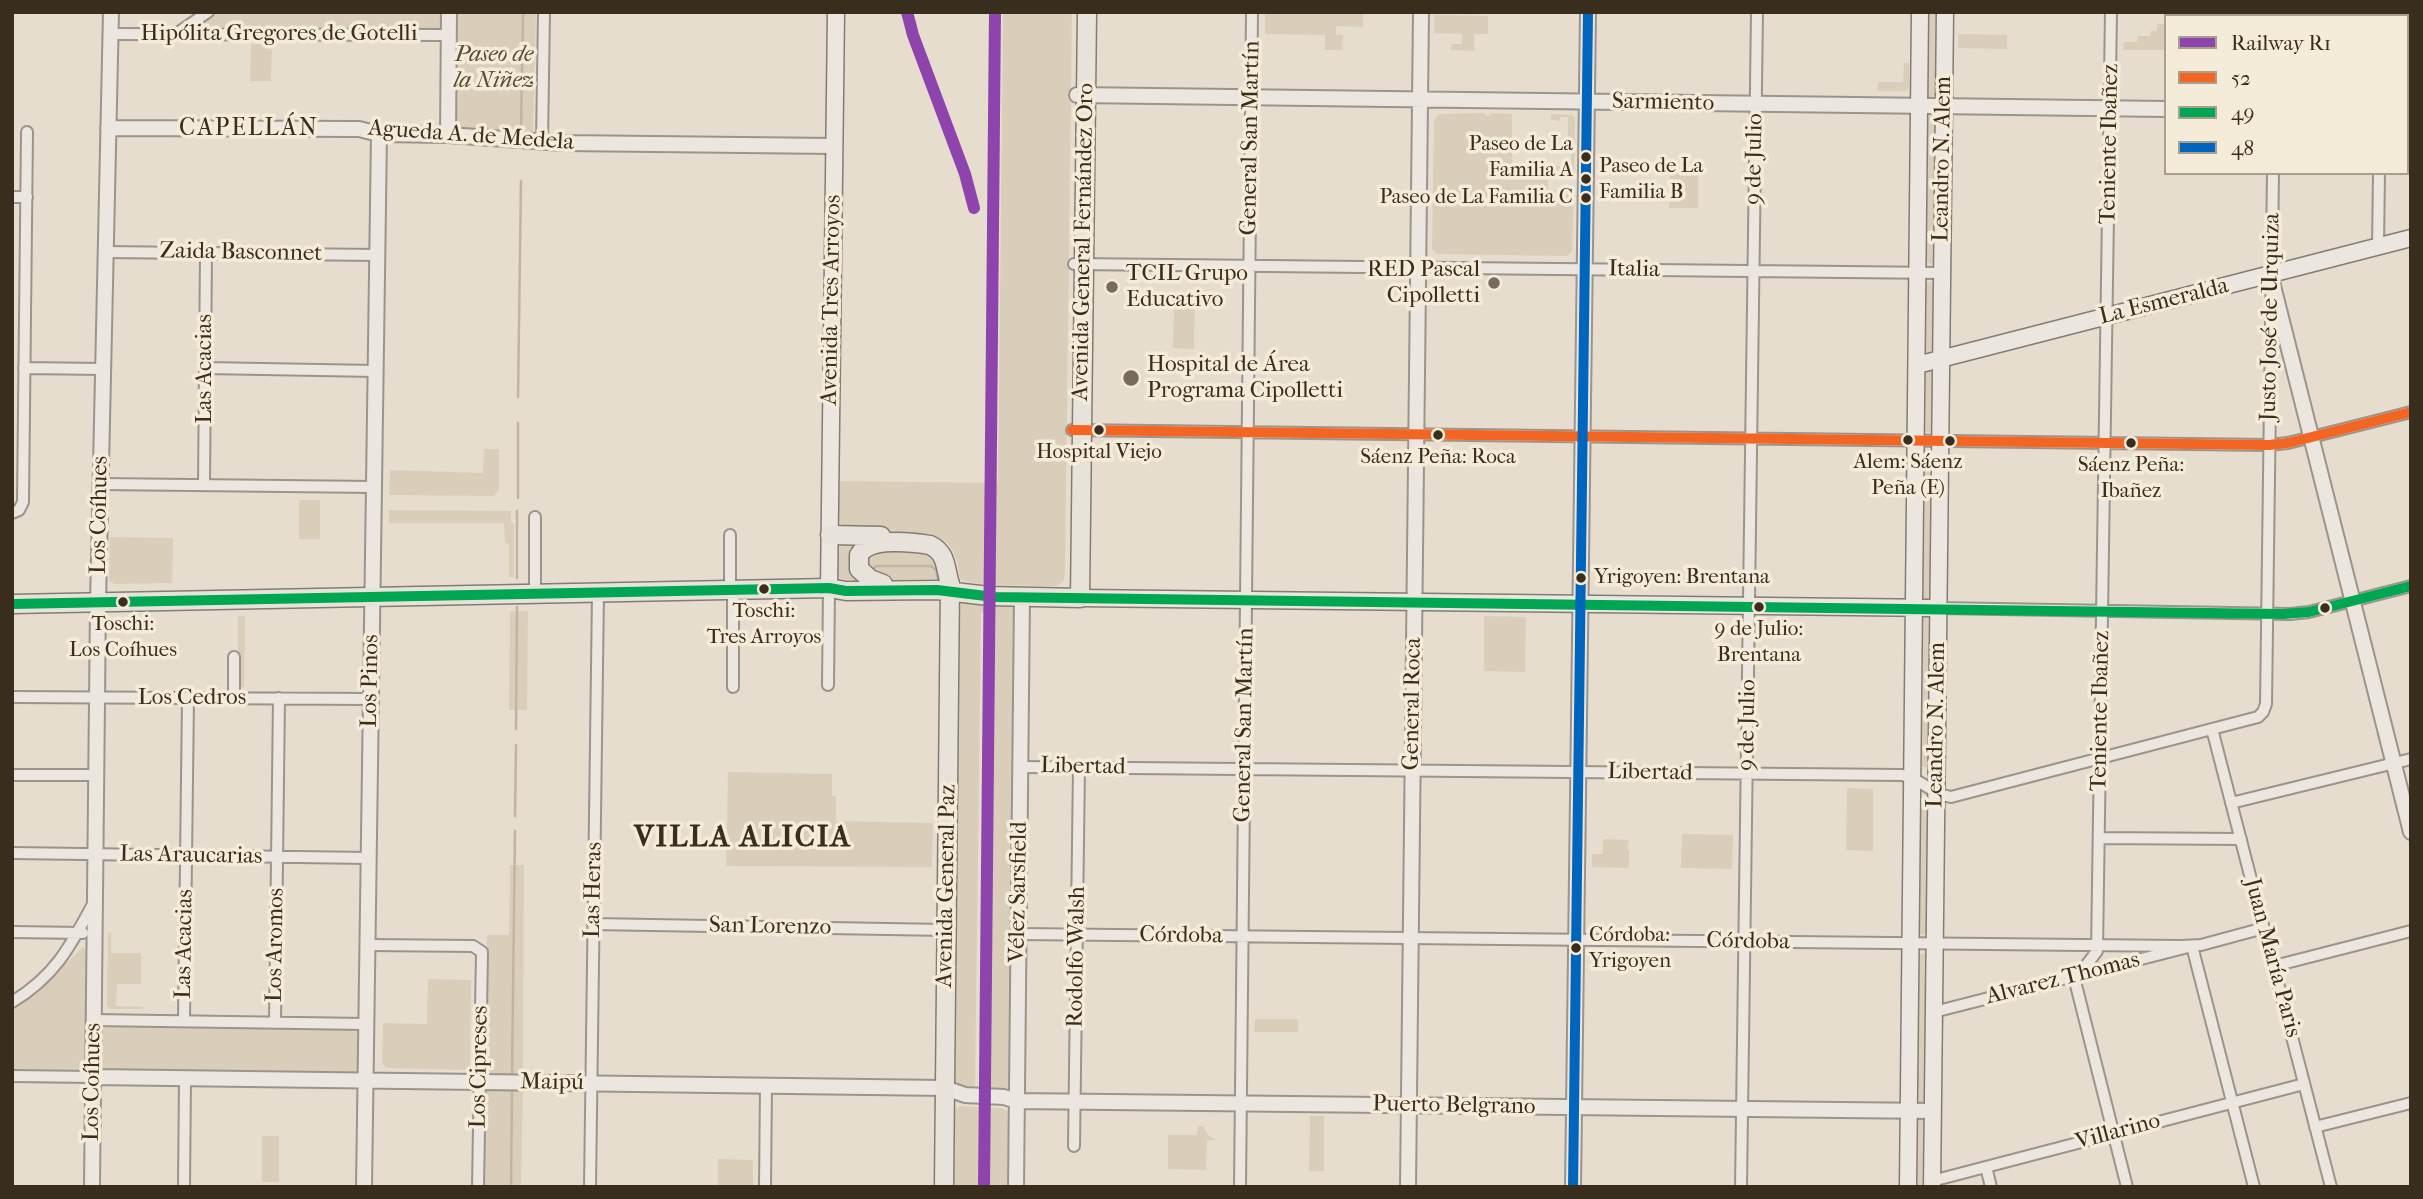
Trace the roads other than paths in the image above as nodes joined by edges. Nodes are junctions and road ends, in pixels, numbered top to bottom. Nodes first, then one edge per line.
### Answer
1 (111, 12) edge
2 (208, 12) edge
3 (449, 12) edge
4 (544, 12) edge
5 (835, 12) edge
6 (1077, 12) edge
7 (1087, 12) edge
8 (1252, 12) edge
9 (1421, 12) edge
10 (1588, 12) edge
11 (1757, 12) edge
12 (1920, 12) edge
13 (1945, 12) edge
14 (2111, 12) edge
15 (110, 34) junction
16 (176, 34) junction
17 (449, 35) junction
18 (1081, 95) junction
19 (1252, 97) junction
20 (1420, 99) junction
21 (1587, 102) junction
22 (1756, 104) junction
23 (1919, 106) junction
24 (1944, 106) junction
25 (2110, 108) junction
26 (2164, 108) edge
27 (108, 128) junction
28 (27, 132) dead end
29 (379, 134) junction
30 (448, 135) junction
31 (542, 142) junction
32 (834, 146) junction
33 (2273, 175) edge
34 (2379, 175) edge
35 (12, 197) edge
36 (27, 197) junction
37 (2411, 238) edge
38 (2378, 246) junction
39 (105, 252) junction
40 (206, 253) junction
41 (377, 255) junction
42 (1079, 264) junction
43 (1250, 265) junction
44 (1418, 267) junction
45 (1585, 269) junction
46 (1754, 271) junction
47 (12, 273) edge
48 (26, 273) junction
49 (1917, 273) junction
50 (1942, 273) junction
51 (2270, 274) junction
52 (2108, 316) junction
53 (1941, 359) junction
54 (1917, 365) junction
55 (24, 368) junction
56 (205, 368) junction
57 (103, 369) junction
58 (376, 371) junction
59 (2411, 412) edge
60 (1077, 430) junction
61 (1248, 432) junction
62 (1416, 435) junction
63 (1583, 437) junction
64 (2312, 437) junction
65 (1751, 439) junction
66 (1916, 441) junction
67 (1940, 441) junction
68 (2105, 443) junction
69 (2269, 445) junction
70 (100, 484) junction
71 (204, 485) junction
72 (374, 487) junction
73 (16, 512) edge
74 (535, 517) dead end
75 (730, 535) dead end
76 (830, 535) junction
77 (883, 584) junction
78 (2411, 586) edge
79 (830, 588) junction
80 (950, 588) junction
81 (732, 590) junction
82 (598, 593) junction
83 (535, 594) junction
84 (1074, 594) junction
85 (373, 597) junction
86 (1022, 597) junction
87 (1246, 600) junction
88 (2352, 601) junction
89 (1414, 602) junction
90 (98, 603) junction
91 (12, 604) edge
92 (1580, 604) junction
93 (1749, 606) junction
94 (1914, 608) junction
95 (1939, 608) junction
96 (2102, 612) junction
97 (2267, 614) junction
98 (234, 657) dead end
99 (828, 685) dead end
100 (733, 687) dead end
101 (12, 697) edge
102 (97, 697) junction
103 (188, 698) junction
104 (234, 698) junction
105 (279, 698) junction
106 (371, 699) junction
107 (2263, 712) joint
108 (2212, 729) junction
109 (2100, 758) junction
110 (2411, 759) edge
111 (2393, 763) junction
112 (1020, 767) junction
113 (1079, 767) junction
114 (1244, 769) junction
115 (1412, 771) junction
116 (1578, 772) junction
117 (1747, 774) junction
118 (12, 775) edge
119 (96, 775) junction
120 (1912, 777) junction
121 (1937, 792) junction
122 (2231, 803) junction
123 (2411, 832) edge
124 (2099, 838) junction
125 (2241, 839) junction
126 (12, 853) edge
127 (95, 854) junction
128 (186, 855) junction
129 (277, 857) junction
130 (369, 858) junction
131 (95, 901) junction
132 (593, 924) junction
133 (2264, 928) junction
134 (946, 930) junction
135 (2411, 931) edge
136 (12, 932) edge
137 (78, 933) junction
138 (94, 933) junction
139 (1019, 934) junction
140 (1077, 935) junction
141 (1243, 937) junction
142 (1410, 939) junction
143 (1576, 940) junction
144 (1744, 942) junction
145 (368, 944) junction
146 (1910, 944) junction
147 (1935, 944) junction
148 (2097, 946) junction
149 (2192, 946) junction
150 (2274, 966) junction
151 (2080, 974) junction
152 (12, 1002) edge
153 (1934, 1012) junction
154 (93, 1020) junction
155 (184, 1021) junction
156 (275, 1023) junction
157 (366, 1024) junction
158 (12, 1076) edge
159 (93, 1077) junction
160 (185, 1078) junction
161 (366, 1081) junction
162 (480, 1082) junction
163 (591, 1084) junction
164 (2304, 1084) junction
165 (766, 1086) junction
166 (945, 1095) junction
167 (1017, 1101) junction
168 (1075, 1101) junction
169 (2232, 1102) junction
170 (1241, 1103) junction
171 (2411, 1103) edge
172 (1409, 1105) junction
173 (1574, 1107) junction
174 (1742, 1109) junction
175 (1909, 1111) junction
176 (1933, 1111) junction
177 (2315, 1127) junction
178 (2113, 1133) junction
179 (1074, 1146) dead end
180 (1986, 1167) junction
181 (1932, 1184) edge
182 (92, 1187) edge
183 (184, 1187) edge
184 (364, 1187) edge
185 (478, 1187) edge
186 (590, 1187) edge
187 (765, 1187) edge
188 (943, 1187) edge
189 (1016, 1187) edge
190 (1240, 1187) edge
191 (1408, 1187) edge
192 (1573, 1187) edge
193 (1741, 1187) edge
194 (1908, 1187) edge
195 (1991, 1187) edge
196 (2127, 1187) edge
197 (2254, 1187) edge
198 (2330, 1187) edge

1 - 15 street, Los Coíhues
2 - 16 street
3 - 17 street
4 - 31 street
5 - 32 main road, Avenida Tres Arroyos
6 - 18 main road, Avenida General Fernández Oro
7 - 18 main road, Avenida General Fernández Oro
8 - 19 street, General San Martín
9 - 20 street, General Roca
10 - 21 street
11 - 22 street, 9 de Julio
12 - 23 main road, Leandro N. Alem
13 - 24 main road, Leandro N. Alem
14 - 25 street, Teniente Ibañez
15 - 16 street, Hipólita Gregores de Gotelli
15 - 27 street, Los Coíhues
16 - 17 street, Hipólita Gregores de Gotelli
17 - 30 street
18 - 19 street, Sarmiento
18 - 42 main road, Avenida General Fernández Oro
19 - 20 street, Sarmiento
19 - 43 street, General San Martín
20 - 21 street, Sarmiento
20 - 44 street, General Roca
21 - 22 street, Sarmiento
21 - 45 street
22 - 23 street, Sarmiento
22 - 46 street, 9 de Julio
23 - 24 street, Sarmiento
23 - 49 main road, Leandro N. Alem
24 - 25 street, Sarmiento
24 - 50 main road, Leandro N. Alem
25 - 26 street, Sarmiento
25 - 52 street, Teniente Ibañez
27 - 29 street, Agueda A. de Medela
27 - 39 street, Los Coíhues
28 - 36 street
29 - 30 street, Agueda A. de Medela
29 - 41 street, Los Pinos
30 - 31 street, Agueda A. de Medela
31 - 32 street, Agueda A. de Medela
32 - 76 main road, Avenida Tres Arroyos
33 - 51 street, Justo José de Urquiza
34 - 38 street
35 - 36 street
36 - 48 street
37 - 38 main road, La Esmeralda
38 - 51 main road, La Esmeralda
39 - 40 street, Zaida Basconnet
39 - 57 street, Los Coíhues
40 - 41 street, Zaida Basconnet
40 - 56 street, Las Acacias
41 - 58 street, Los Pinos
42 - 43 street, Italia
42 - 60 main road, Avenida General Fernández Oro
43 - 44 street, Italia
43 - 61 street, General San Martín
44 - 45 street, Italia
44 - 62 street, General Roca
45 - 46 street, Italia
45 - 63 street
46 - 49 street, Italia
46 - 65 street, 9 de Julio
47 - 48 street
48 - 55 street
49 - 50 street, Italia
49 - 54 main road, Leandro N. Alem
50 - 53 main road, Leandro N. Alem
51 - 52 main road, La Esmeralda
51 - 64 street
51 - 69 street, Justo José de Urquiza
52 - 53 main road, La Esmeralda
52 - 68 street, Teniente Ibañez
53 - 54 main road, La Esmeralda
53 - 67 main road, Leandro N. Alem
54 - 66 main road, Leandro N. Alem
55 - 57 street
55 - 73 street
56 - 58 street
56 - 71 street, Las Acacias
57 - 70 street, Los Coíhues
58 - 72 street, Los Pinos
59 - 64 street
60 - 61 street
60 - 84 main road, Avenida General Fernández Oro
60 - 84 main road, Avenida General Fernández Oro
61 - 62 street
61 - 87 street, General San Martín
62 - 63 street
62 - 89 street, General Roca
63 - 65 street
63 - 92 street
64 - 69 street
64 - 88 street
65 - 66 street
65 - 93 street, 9 de Julio
66 - 67 street
66 - 94 main road, Leandro N. Alem
67 - 68 street
67 - 95 main road, Leandro N. Alem
68 - 69 street
68 - 96 street, Teniente Ibañez
69 - 97 street, Justo José de Urquiza
70 - 71 street
70 - 90 street, Los Coíhues
71 - 72 street
72 - 85 street, Los Pinos
74 - 83 street
75 - 81 street
76 - 79 main road, Avenida Tres Arroyos
76 - 80 main road, Avenida General Paz
77 - 79 main road
77 - 80 main road
77 - 80 main road
78 - 88 street
79 - 80 main road
79 - 81 main road
79 - 99 street
80 - 84 main road
80 - 86 main road
80 - 134 main road, Avenida General Paz
81 - 82 main road
81 - 100 street
82 - 83 main road
82 - 132 street, Las Heras
83 - 85 main road
84 - 86 main road
84 - 87 main road
85 - 90 main road
85 - 106 street, Los Pinos
86 - 112 street, Vélez Sarsfield
87 - 89 main road
87 - 114 street, General San Martín
88 - 97 street
88 - 111 street
89 - 92 main road
89 - 115 street, General Roca
90 - 91 main road
90 - 102 street, Los Coíhues
92 - 93 main road
92 - 116 street
93 - 94 main road
93 - 117 street, 9 de Julio
94 - 95 main road
94 - 120 main road, Leandro N. Alem
95 - 96 street
95 - 121 main road, Leandro N. Alem
96 - 97 street
96 - 109 street, Teniente Ibañez
97 - 107 street, Justo José de Urquiza
98 - 104 street
101 - 102 street, Los Cedros
102 - 103 street, Los Cedros
102 - 119 street, Los Coíhues
103 - 104 street, Los Cedros
103 - 128 street, Las Acacias
104 - 105 street, Los Cedros
105 - 106 street, Los Cedros
105 - 129 street, Los Aromos
106 - 130 street, Los Pinos
107 - 108 street, Libertad
108 - 109 street, Libertad
108 - 122 street, Juan María Paris
109 - 121 street, Libertad
109 - 124 street, Teniente Ibañez
110 - 111 street
111 - 122 street
111 - 123 street
112 - 113 street, Libertad
112 - 139 street, Vélez Sarsfield
113 - 114 street, Libertad
113 - 140 street, Rodolfo Walsh
114 - 115 street, Libertad
114 - 141 street, General San Martín
115 - 116 street, Libertad
115 - 142 street, General Roca
116 - 117 street, Libertad
116 - 143 street
117 - 120 street, Libertad
117 - 144 street, 9 de Julio
118 - 119 street
119 - 127 street, Los Coíhues
120 - 121 street, Libertad
120 - 146 main road, Leandro N. Alem
121 - 147 main road, Leandro N. Alem
122 - 125 street, Juan María Paris
124 - 125 street
124 - 148 street, Teniente Ibañez
125 - 133 street, Juan María Paris
126 - 127 street, Las Araucarias
127 - 128 street, Las Araucarias
127 - 131 street, Los Coíhues
128 - 129 street, Las Araucarias
128 - 155 street, Las Acacias
129 - 130 street, Las Araucarias
129 - 156 street, Los Aromos
130 - 145 street, Los Pinos
131 - 137 street
131 - 138 street, Los Coíhues
132 - 134 street, San Lorenzo
132 - 163 street, Las Heras
133 - 149 street, Córdoba
133 - 150 street, Juan María Paris
134 - 166 main road, Avenida General Paz
135 - 150 street
136 - 137 street
137 - 138 street
137 - 152 street
138 - 154 street, Los Coíhues
139 - 140 street, Córdoba
139 - 167 street, Vélez Sarsfield
140 - 141 street, Córdoba
140 - 168 street, Rodolfo Walsh
141 - 142 street, Córdoba
141 - 170 street, General San Martín
142 - 143 street, Córdoba
142 - 172 street, General Roca
143 - 144 street, Córdoba
143 - 173 street
144 - 146 street, Córdoba
144 - 174 street, 9 de Julio
145 - 157 street, Los Pinos
145 - 162 street, Los Cipreses
146 - 147 street, Córdoba
146 - 175 main road, Leandro N. Alem
147 - 148 street, Córdoba
147 - 153 main road, Leandro N. Alem
148 - 149 street, Córdoba
148 - 151 street
149 - 151 street, Alvarez Thomas
149 - 169 street
150 - 164 street, Juan María Paris
151 - 153 street, Alvarez Thomas
151 - 178 street
153 - 176 main road, Leandro N. Alem
154 - 155 street
154 - 159 street, Los Coíhues
155 - 156 street
156 - 157 street
157 - 161 street, Los Pinos
158 - 159 street, Maipú
159 - 160 street, Maipú
159 - 182 street, Los Coíhues
160 - 161 street, Maipú
160 - 183 street
161 - 162 street, Maipú
161 - 184 street, Los Pinos
162 - 163 street, Maipú
162 - 185 street, Los Cipreses
163 - 165 street, Maipú
163 - 186 street, Las Heras
164 - 169 street, Villarino
164 - 177 street, Juan María Paris
165 - 166 street, Maipú
165 - 187 street
166 - 167 street, Maipú
166 - 188 main road, Avenida General Paz
167 - 168 street, Puerto Belgrano
167 - 189 street, Vélez Sarsfield
168 - 170 street, Puerto Belgrano
168 - 179 street, Rodolfo Walsh
169 - 178 street, Villarino
169 - 197 street
170 - 172 street, Puerto Belgrano
170 - 190 street, General San Martín
171 - 177 street
172 - 173 street, Puerto Belgrano
172 - 191 street, General Roca
173 - 174 street, Puerto Belgrano
173 - 192 street
174 - 175 street, Puerto Belgrano
174 - 193 street, 9 de Julio
175 - 176 street, Puerto Belgrano
175 - 194 main road, Leandro N. Alem
176 - 181 main road, Leandro N. Alem
177 - 198 street, Juan María Paris
178 - 180 street, Villarino
178 - 196 street
180 - 181 street, Villarino
180 - 195 street

